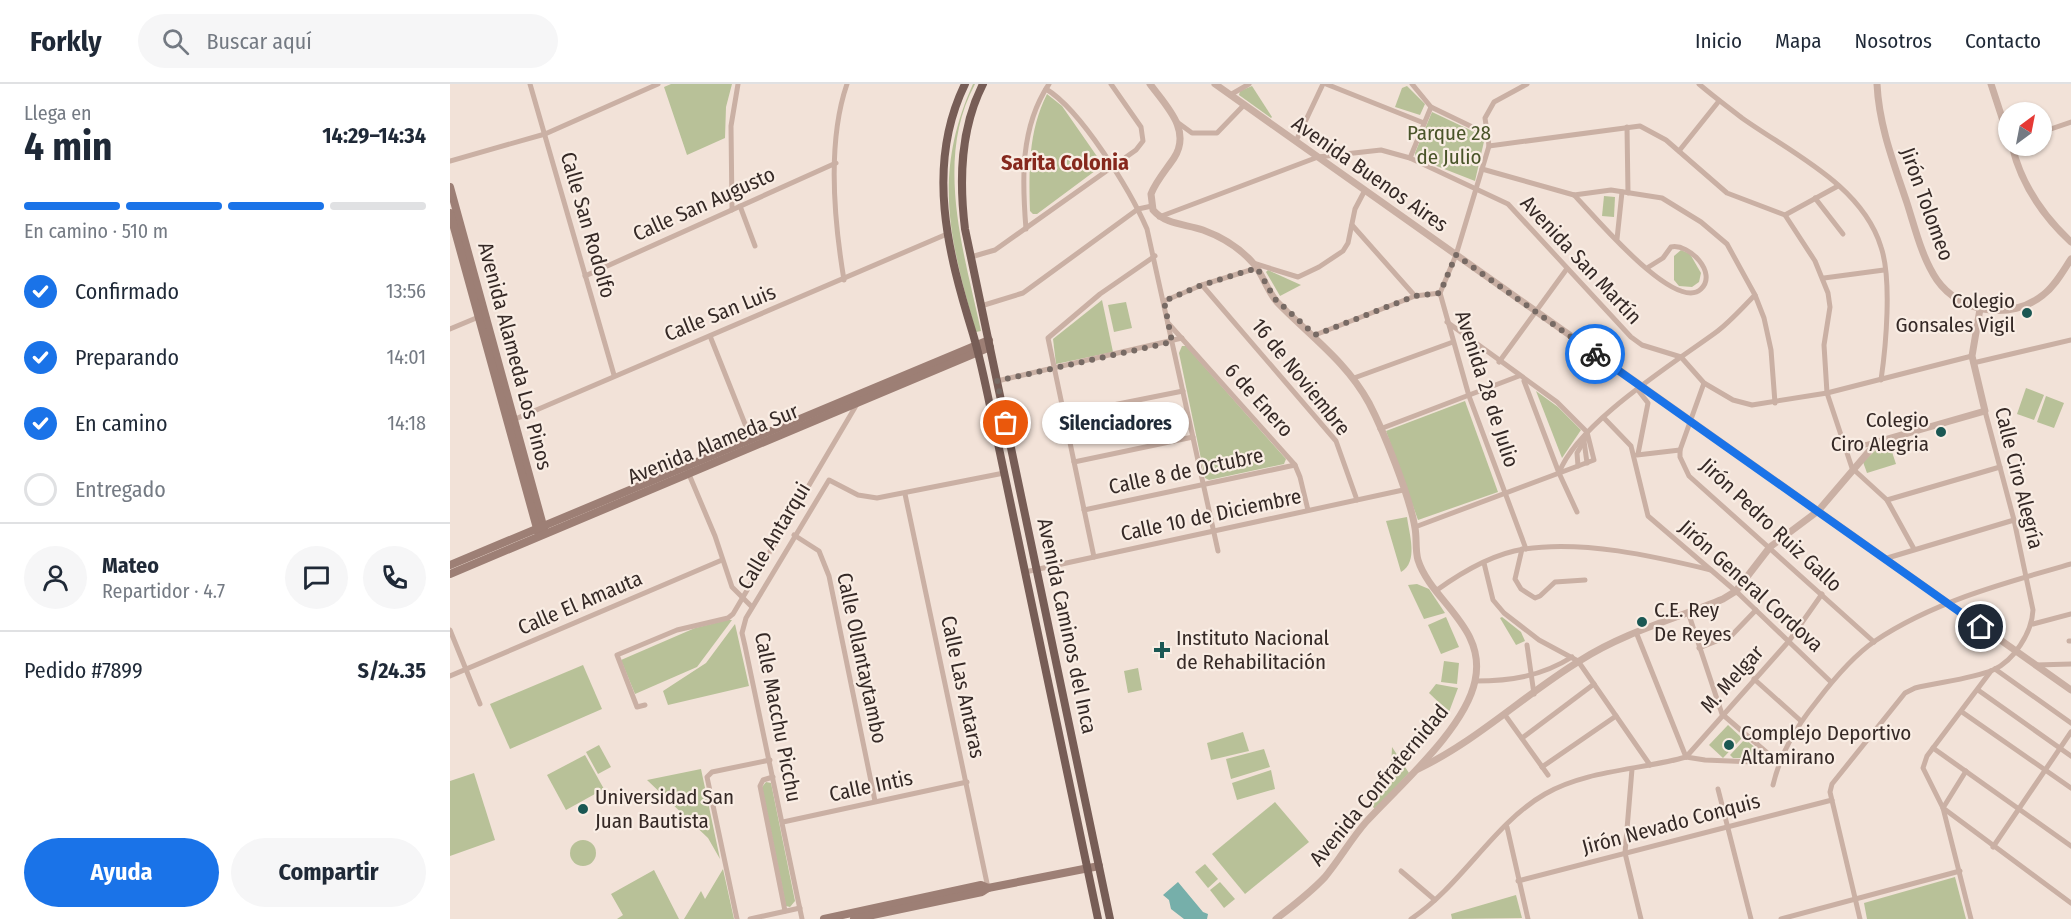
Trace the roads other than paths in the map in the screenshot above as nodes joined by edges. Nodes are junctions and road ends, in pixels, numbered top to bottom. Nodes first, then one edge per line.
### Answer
1 (530, 84) edge
2 (658, 84) edge
3 (738, 84) edge
4 (847, 84) edge
5 (965, 84) edge
6 (983, 84) edge
7 (1111, 84) edge
8 (1150, 84) edge
9 (1215, 84) edge
10 (1249, 84) edge
11 (1324, 84) edge
12 (1412, 84) edge
13 (1527, 84) edge
14 (1699, 84) edge
15 (1877, 84) edge
16 (1991, 84) edge
17 (1047, 87) edge
18 (1230, 95) junction
19 (1719, 100) junction
20 (1244, 105) junction
21 (1998, 105) edge
22 (1431, 107) junction
23 (1177, 122) junction
24 (2071, 122) edge
25 (1424, 123) junction
26 (1628, 127) junction
27 (2052, 129) edge
28 (545, 134) junction
29 (1489, 135) junction
30 (1296, 141) junction
31 (1489, 146) junction
32 (1679, 151) junction
33 (2016, 156) edge
34 (1318, 157) junction
35 (1410, 158) junction
36 (450, 161) edge
37 (836, 163) junction
38 (1111, 168) junction
39 (1482, 169) junction
40 (1838, 186) junction
41 (450, 187) edge
42 (1476, 188) junction
43 (1365, 190) junction
44 (1625, 192) junction
45 (1574, 195) junction
46 (1815, 198) junction
47 (740, 206) junction
48 (1152, 206) junction
49 (1138, 209) junction
50 (732, 210) junction
51 (450, 213) edge
52 (1785, 215) junction
53 (1159, 217) junction
54 (1352, 225) junction
55 (1026, 229) junction
56 (947, 234) junction
57 (1843, 234) dead end
58 (1617, 239) junction
59 (2071, 242) edge
60 (755, 246) dead end
61 (1456, 255) junction
62 (1155, 256) junction
63 (971, 257) junction
64 (2071, 259) edge
65 (1255, 265) junction
66 (1647, 268) junction
67 (1566, 270) junction
68 (1884, 270) junction
69 (585, 276) junction
70 (1824, 278) junction
71 (844, 280) junction
72 (1202, 285) junction
73 (1440, 293) junction
74 (1755, 295) junction
75 (1415, 296) junction
76 (1164, 301) junction
77 (981, 306) junction
78 (1980, 309) junction
79 (1535, 311) junction
80 (481, 315) junction
81 (1168, 322) junction
82 (1447, 322) junction
83 (450, 329) edge
84 (1315, 335) junction
85 (710, 336) junction
86 (1182, 338) junction
87 (2071, 340) edge
88 (1172, 342) junction
89 (1453, 342) junction
90 (990, 344) junction
91 (977, 348) junction
92 (1681, 357) junction
93 (1972, 360) junction
94 (1499, 362) junction
95 (1053, 369) junction
96 (614, 375) junction
97 (1354, 378) junction
98 (1521, 378) junction
99 (1881, 380) junction
100 (997, 381) junction
101 (1704, 384) junction
102 (1640, 388) junction
103 (1183, 391) junction
104 (1827, 393) junction
105 (1469, 396) junction
106 (1775, 403) junction
107 (857, 404) junction
108 (1985, 411) junction
109 (1063, 415) junction
110 (1604, 418) junction
111 (1689, 420) junction
112 (510, 421) junction
113 (1380, 429) junction
114 (1587, 432) junction
115 (1193, 437) junction
116 (751, 439) junction
117 (1584, 441) junction
118 (1877, 442) junction
119 (1680, 450) junction
120 (1846, 450) junction
121 (1636, 455) junction
122 (1074, 462) junction
123 (1587, 463) junction
124 (1295, 465) junction
125 (1578, 466) junction
126 (2000, 467) junction
127 (1852, 468) junction
128 (687, 470) junction
129 (1004, 473) junction
130 (1559, 473) junction
131 (1203, 484) junction
132 (1403, 490) junction
133 (904, 494) junction
134 (1504, 495) junction
135 (1357, 500) junction
136 (1887, 500) junction
137 (1084, 510) junction
138 (1308, 510) junction
139 (1818, 511) junction
140 (1577, 512) dead end
141 (2014, 520) junction
142 (1415, 527) junction
143 (541, 531) junction
144 (1214, 531) junction
145 (794, 535) junction
146 (1770, 547) junction
147 (1524, 549) junction
148 (1914, 549) junction
149 (1218, 551) dead end
150 (1094, 557) junction
151 (1884, 559) junction
152 (722, 560) junction
153 (1484, 563) junction
154 (2071, 564) edge
155 (450, 565) edge
156 (1036, 570) junction
157 (1712, 570) junction
158 (1025, 572) junction
159 (450, 574) edge
160 (2026, 577) junction
161 (1585, 580) dead end
162 (1437, 590) junction
163 (1736, 591) junction
164 (1822, 594) junction
165 (741, 599) junction
166 (1946, 603) junction
167 (752, 606) junction
168 (1756, 610) junction
169 (1688, 612) junction
170 (2071, 614) edge
171 (2033, 624) junction
172 (450, 630) edge
173 (1636, 632) junction
174 (1789, 640) junction
175 (1874, 642) junction
176 (1527, 645) dead end
177 (1699, 648) junction
178 (2015, 651) junction
179 (1575, 659) junction
180 (2071, 664) edge
181 (2036, 665) junction
182 (466, 669) junction
183 (1993, 670) junction
184 (1533, 675) junction
185 (450, 676) edge
186 (1754, 679) junction
187 (1475, 681) junction
188 (1831, 682) junction
189 (1594, 684) junction
190 (1978, 690) junction
191 (2071, 690) edge
192 (1534, 694) junction
193 (480, 704) dead end
194 (645, 705) dead end
195 (1962, 712) junction
196 (1722, 714) junction
197 (1505, 715) junction
198 (1616, 716) junction
199 (1801, 721) junction
200 (2071, 723) edge
201 (2071, 732) edge
202 (1522, 738) junction
203 (1933, 748) junction
204 (2060, 748) junction
205 (2071, 756) edge
206 (1686, 757) junction
207 (770, 760) junction
208 (1779, 763) junction
209 (1650, 765) junction
210 (1542, 767) junction
211 (1632, 768) junction
212 (2045, 770) junction
213 (1416, 771) junction
214 (1966, 771) junction
215 (1548, 775) dead end
216 (773, 777) junction
217 (967, 782) junction
218 (1773, 785) dead end
219 (2071, 788) edge
220 (1719, 789) dead end
221 (1832, 800) junction
222 (875, 801) junction
223 (1943, 808) junction
224 (2019, 809) junction
225 (783, 822) junction
226 (1728, 825) junction
227 (1507, 827) junction
228 (2071, 846) edge
229 (1993, 847) junction
230 (1625, 853) junction
231 (1099, 866) junction
232 (1088, 869) junction
233 (1401, 871) dead end
234 (1960, 871) junction
235 (1518, 881) junction
236 (988, 888) junction
237 (1435, 900) junction
238 (1856, 900) junction
239 (2071, 903) edge
240 (897, 907) junction
241 (800, 908) junction
242 (785, 911) junction
243 (737, 919) edge
244 (750, 919) edge
245 (802, 919) edge
246 (824, 919) edge
247 (854, 919) edge
248 (900, 919) edge
249 (1098, 919) edge
250 (1110, 919) edge
251 (1276, 919) edge
252 (1411, 919) edge
253 (1528, 919) edge
254 (1641, 919) edge
255 (1751, 919) edge
256 (1781, 919) edge
257 (1860, 919) edge
258 (1971, 919) edge

1 - 28 street, Calle San Rodolfo
2 - 28 street
3 - 50 street
4 - 37 street
5 - 56 main road, Avenida Caminos del Inca
6 - 63 main road, Avenida Caminos del Inca
7 - 38 street
8 - 23 street
9 - 18 street, Avenida Buenos Aires
10 - 18 street
11 - 25 street
11 - 30 street
12 - 22 street
13 - 29 street, Avenida 28 de Julio
14 - 19 street
15 - 78 street, Jirón Tolomeo
16 - 21 street
17 - 38 street
17 - 55 street
18 - 20 street, Avenida Buenos Aires
19 - 32 street
19 - 40 street
20 - 23 street
20 - 30 street, Avenida Buenos Aires
22 - 25 street
22 - 29 street
23 - 48 street
24 - 27 street
25 - 35 street
26 - 31 street
26 - 32 street
26 - 44 street
28 - 36 street
28 - 69 street, Calle San Rodolfo
29 - 31 street, Avenida 28 de Julio
30 - 34 street, Avenida Buenos Aires
31 - 39 street, Avenida 28 de Julio
32 - 52 street
33 - 59 street
34 - 35 street, Avenida San Martín
34 - 43 street, Avenida Buenos Aires
34 - 53 street, Avenida San Martín
35 - 42 street, Avenida San Martín
37 - 47 street, Calle San Augusto
37 - 71 street
38 - 49 street
38 - 55 street
39 - 42 street, Avenida 28 de Julio
39 - 45 street
40 - 46 street
40 - 68 street
41 - 80 main road, Avenida Alameda Los Pinos
42 - 61 street, Avenida 28 de Julio
42 - 67 street, Avenida San Martín
43 - 54 street
43 - 61 street, Avenida Buenos Aires
44 - 45 street
44 - 58 street
44 - 74 street
45 - 58 street
46 - 52 street
46 - 57 street
47 - 50 street, Calle San Augusto
47 - 60 street
48 - 49 street
48 - 53 street
49 - 62 street
49 - 77 street
50 - 69 street, Calle San Augusto
51 - 80 main road, Avenida Alameda Los Pinos
52 - 70 street
53 - 65 street, Avenida Confraternidad
54 - 65 street
54 - 75 street
55 - 63 street
56 - 71 street, Calle San Luis
56 - 91 main road, Avenida Caminos del Inca
58 - 66 street
61 - 73 street, Avenida 28 de Julio
61 - 79 street, Avenida Buenos Aires
62 - 76 street
62 - 95 street
63 - 77 main road, Avenida Caminos del Inca
64 - 78 street, Jirón Tolomeo
65 - 72 street
65 - 84 street, Avenida Confraternidad
66 - 66 street
67 - 79 street
67 - 92 street, Avenida San Martín
68 - 70 street
68 - 99 street
69 - 96 street, Calle San Rodolfo
70 - 104 street
71 - 85 street, Calle San Luis
72 - 76 street
72 - 135 street, 16 de Noviembre
73 - 75 street
73 - 82 street, Avenida 28 de Julio
74 - 92 street
74 - 106 street
75 - 84 street
76 - 81 street
77 - 90 main road, Avenida Caminos del Inca
78 - 93 street, Calle Ciro Alegría
79 - 94 street
79 - 102 street, Avenida Buenos Aires
80 - 83 street
80 - 112 main road, Avenida Alameda Los Pinos
81 - 86 street, 6 de Enero
81 - 88 street
82 - 89 street, Avenida 28 de Julio
82 - 94 street
84 - 97 street, Avenida Confraternidad
85 - 96 street, Calle San Luis
85 - 116 street
86 - 88 street
86 - 124 street, 6 de Enero
87 - 93 street
88 - 95 street
88 - 103 street
89 - 97 street
89 - 105 street, Avenida 28 de Julio
90 - 91 main road, Avenida Alameda Sur
90 - 100 main road, Avenida Caminos del Inca
91 - 107 main road, Avenida Alameda Sur
91 - 116 main road, Avenida Alameda Sur
91 - 129 main road, Avenida Caminos del Inca
92 - 101 street
92 - 102 street
93 - 99 street
93 - 108 street, Calle Ciro Alegría
94 - 98 street
95 - 100 street
95 - 109 street
96 - 112 street, Calle San Luis
97 - 113 street, Avenida Confraternidad
98 - 105 street
98 - 114 street
98 - 130 street
99 - 104 street
100 - 156 main road, Avenida Caminos del Inca
101 - 106 street
101 - 111 street, Jirón Pedro Ruiz Gallo
102 - 110 street
102 - 111 street, Avenida Buenos Aires
102 - 121 street
103 - 109 street
103 - 115 street
104 - 106 street
104 - 120 street
105 - 113 street
105 - 134 street, Avenida 28 de Julio
107 - 128 main road, Avenida Alameda Sur
107 - 165 street
108 - 118 street
108 - 126 street, Calle Ciro Alegría
109 - 122 street
110 - 114 street
110 - 121 street
111 - 119 street, Jirón Pedro Ruiz Gallo
111 - 139 street, Avenida Buenos Aires
112 - 143 main road, Avenida Alameda Los Pinos
113 - 132 street, Avenida Confraternidad
114 - 117 street
114 - 123 street
114 - 130 street
115 - 122 street
115 - 131 street
116 - 128 main road, Avenida Alameda Sur
117 - 123 street
117 - 125 street
118 - 120 street
118 - 127 street
119 - 121 street
119 - 146 street, Jirón Pedro Ruiz Gallo
120 - 127 street
121 - 157 street, Jirón General Cordova
122 - 137 street
123 - 125 street
124 - 131 street, Calle 8 de Octubre
124 - 138 street, 6 de Enero
125 - 130 street
126 - 136 street
126 - 141 street, Calle Ciro Alegría
127 - 136 street
127 - 139 street
128 - 143 main road, Avenida Alameda Sur
128 - 152 street, Calle Macchu Picchu
129 - 133 street
129 - 158 main road, Avenida Caminos del Inca
130 - 134 street
130 - 140 street
131 - 137 street, Calle 8 de Octubre
131 - 144 street
132 - 135 street, Calle 10 de Diciembre
132 - 142 street, Avenida Confraternidad
133 - 145 street, Calle Antarqui
133 - 217 street, Calle Las Antaras
134 - 142 street
134 - 147 street, Avenida 28 de Julio
135 - 138 street, Calle 10 de Diciembre
136 - 148 street
137 - 150 street
138 - 144 street, Calle 10 de Diciembre
139 - 146 street
139 - 151 street, Avenida Buenos Aires
141 - 148 street
141 - 160 street, Calle Ciro Alegría
142 - 162 street, Avenida Confraternidad
143 - 155 main road, Avenida Alameda Sur
143 - 159 main road, Avenida Alameda Sur
144 - 149 street
144 - 150 street, Calle 10 de Diciembre
145 - 167 street, Calle Antarqui
145 - 222 street, Calle Ollantaytambo
146 - 163 street
146 - 164 street, Jirón Pedro Ruiz Gallo
147 - 153 street
147 - 157 street
147 - 161 street
148 - 151 street
150 - 156 street, Calle 10 de Diciembre
151 - 166 street, Avenida Buenos Aires
152 - 165 street, Calle Macchu Picchu
152 - 182 street, Calle El Amauta
153 - 162 street
153 - 179 street
154 - 160 street
156 - 158 street, Calle 10 de Diciembre
156 - 231 main road, Avenida Caminos del Inca
157 - 163 street, Jirón General Cordova
158 - 232 main road, Avenida Caminos del Inca
160 - 166 street
160 - 171 street, Calle Ciro Alegría
162 - 187 street, Avenida Confraternidad
163 - 168 street, Jirón General Cordova
163 - 169 street
164 - 174 street, M. Melgar
164 - 175 street, Jirón Pedro Ruiz Gallo
165 - 167 street, Calle Macchu Picchu
165 - 194 street
166 - 175 street
166 - 178 street, Avenida Buenos Aires
167 - 207 street, Calle Macchu Picchu
168 - 174 street, Jirón General Cordova
168 - 177 street
169 - 173 street
169 - 177 street
170 - 171 street
171 - 178 street
172 - 182 street
173 - 179 street
173 - 206 street
174 - 186 street, M. Melgar
174 - 188 street, Jirón General Cordova
175 - 188 street
176 - 184 street
177 - 196 street
178 - 181 street, Avenida Buenos Aires
178 - 183 street
179 - 184 street
179 - 189 street
179 - 192 street
180 - 181 street
181 - 191 street, Avenida Buenos Aires
182 - 185 street, Calle El Amauta
182 - 193 street
183 - 190 street
183 - 200 street
183 - 221 street
184 - 187 street
184 - 192 street
186 - 196 street, M. Melgar
186 - 199 street
187 - 213 street, Avenida Confraternidad
188 - 199 street
189 - 198 street
189 - 202 street
190 - 195 street
190 - 204 street
192 - 197 street
195 - 203 street
195 - 212 street
196 - 206 street, M. Melgar
196 - 208 street
197 - 202 street
197 - 213 street
198 - 209 street
198 - 210 street
199 - 208 street
201 - 204 street
202 - 210 street
203 - 214 street
203 - 223 street
204 - 205 street
204 - 212 street
206 - 208 street
206 - 209 street
207 - 216 street, Calle Macchu Picchu
207 - 243 street
208 - 218 street
209 - 211 street
210 - 215 street
211 - 227 street
211 - 230 street
212 - 219 street
212 - 224 street
213 - 251 street, Avenida Confraternidad
214 - 223 street
214 - 224 street
216 - 225 street, Calle Macchu Picchu
216 - 242 street
217 - 222 street, Calle Intis
217 - 236 street, Calle Las Antaras
220 - 226 street
221 - 226 street, Jirón Nevado Conquis
221 - 238 street
222 - 225 street, Calle Intis
223 - 229 street
223 - 234 street
224 - 228 street
224 - 229 street
225 - 241 street, Calle Macchu Picchu
226 - 230 street, Jirón Nevado Conquis
226 - 255 street
227 - 235 street
227 - 237 street
229 - 239 street
230 - 235 street, Jirón Nevado Conquis
230 - 254 street
231 - 232 main road
231 - 250 main road, Avenida Caminos del Inca
232 - 236 main road
232 - 249 main road, Avenida Caminos del Inca
233 - 237 street
234 - 238 street
234 - 258 street
235 - 253 street
236 - 240 main road
237 - 252 street
238 - 256 street
238 - 257 street
240 - 246 main road
240 - 247 main road
240 - 248 street
241 - 242 street
241 - 245 street, Calle Macchu Picchu
242 - 244 street

